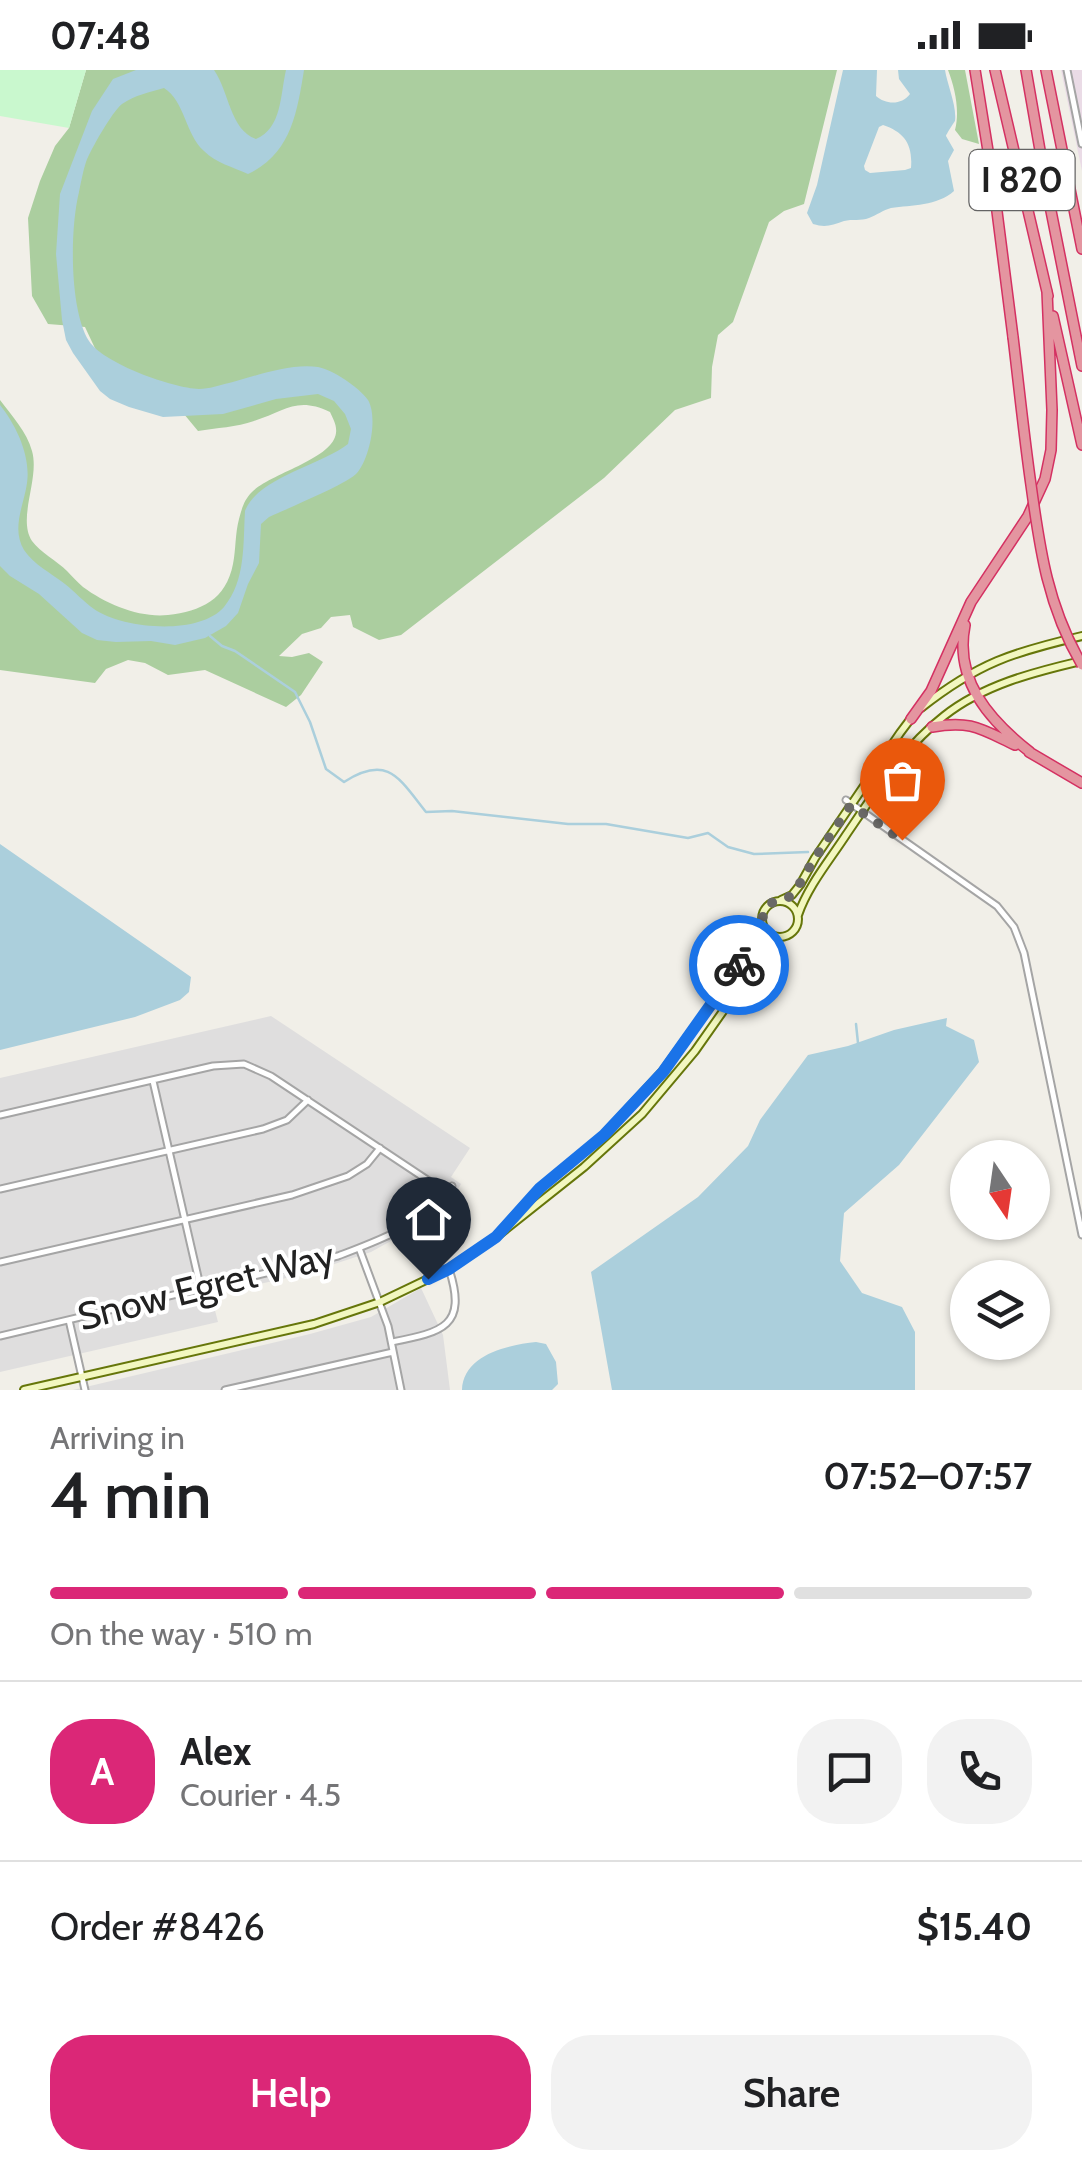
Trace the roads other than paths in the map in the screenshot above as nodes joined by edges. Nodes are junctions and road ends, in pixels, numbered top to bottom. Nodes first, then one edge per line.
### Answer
1 (975, 70) edge
2 (995, 70) edge
3 (1026, 70) edge
4 (1046, 70) edge
5 (1066, 70) edge
6 (1082, 144) edge
7 (1082, 249) edge
8 (1066, 287) junction
9 (1047, 291) junction
10 (1082, 331) edge
11 (1082, 366) edge
12 (1082, 444) edge
13 (971, 602) junction
14 (1082, 636) edge
15 (1082, 663) edge
16 (967, 675) junction
17 (976, 696) junction
18 (911, 719) junction
19 (932, 727) junction
20 (1030, 752) junction
21 (1082, 784) edge
22 (848, 802) junction
23 (862, 812) junction
24 (781, 900) junction
25 (798, 915) junction
26 (762, 922) junction
27 (778, 937) junction
28 (153, 1080) junction
29 (308, 1100) junction
30 (0, 1115) edge
31 (380, 1148) junction
32 (170, 1150) junction
33 (452, 1186) dead end
34 (0, 1188) edge
35 (447, 1193) junction
36 (185, 1220) junction
37 (1082, 1235) edge
38 (496, 1237) junction
39 (359, 1248) junction
40 (0, 1262) edge
41 (449, 1269) junction
42 (201, 1290) junction
43 (380, 1302) junction
44 (69, 1320) junction
45 (0, 1336) edge
46 (391, 1342) junction
47 (393, 1352) junction
48 (82, 1377) junction
49 (24, 1390) edge
50 (85, 1390) edge
51 (225, 1390) edge
52 (401, 1390) edge

1 - 15 highway, bridge
2 - 9 highway, I 820
3 - 8 highway, I 820
4 - 7 highway
5 - 6 street
8 - 10 highway
8 - 11 highway, I 820
9 - 12 highway, I 820
9 - 13 highway
13 - 16 highway
13 - 18 highway
14 - 16 main road
15 - 17 main road
16 - 17 highway
16 - 18 main road
17 - 19 main road
17 - 20 highway
18 - 22 main road
19 - 20 highway
19 - 23 main road
20 - 21 highway
22 - 23 street
22 - 24 main road
23 - 25 main road
23 - 37 street
24 - 25 main road
24 - 26 main road
25 - 27 main road
26 - 27 main road
26 - 38 main road
27 - 38 main road
28 - 29 street
28 - 30 street
28 - 32 street
29 - 31 street
29 - 32 street
31 - 35 street
31 - 36 street
32 - 34 street
32 - 36 street
33 - 35 street, Snow Egret Way
35 - 39 street, Snow Egret Way
36 - 40 street
36 - 42 street
38 - 41 main road
39 - 42 street, Snow Egret Way
39 - 43 street
41 - 43 main road
41 - 46 street
42 - 44 street, Snow Egret Way
43 - 46 street
43 - 48 main road
44 - 45 street, Snow Egret Way
44 - 48 street
46 - 47 street
47 - 51 street
47 - 52 street
48 - 49 main road
48 - 50 street

